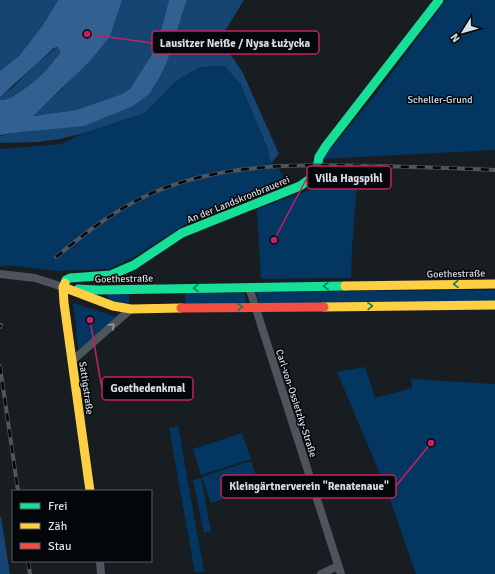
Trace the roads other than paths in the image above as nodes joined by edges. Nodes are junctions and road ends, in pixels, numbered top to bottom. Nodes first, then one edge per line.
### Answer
1 (438, 0) edge
2 (0, 274) edge
3 (495, 284) edge
4 (249, 287) junction
5 (65, 288) junction
6 (495, 305) edge
7 (255, 307) junction
8 (131, 309) junction
9 (72, 362) junction
10 (90, 490) edge
11 (100, 562) edge
12 (338, 566) junction
13 (101, 574) edge
14 (320, 574) edge
15 (341, 574) edge

1 - 5 street, An der Landskronbrauerei
2 - 5 street
3 -> 4 street, Goethestraße
4 -> 5 street, Goethestraße
4 - 7 street
5 - 8 street, Goethestraße
5 - 9 street, Sattigstraße
7 -> 6 street, Goethestraße
8 -> 7 street, Goethestraße
7 - 12 street, Carl-von-Ossietzky-Straße
9 -> 8 street
9 - 10 street, Sattigstraße
11 - 13 street
12 - 14 street
12 - 15 street, Carl-von-Ossietzky-Straße

